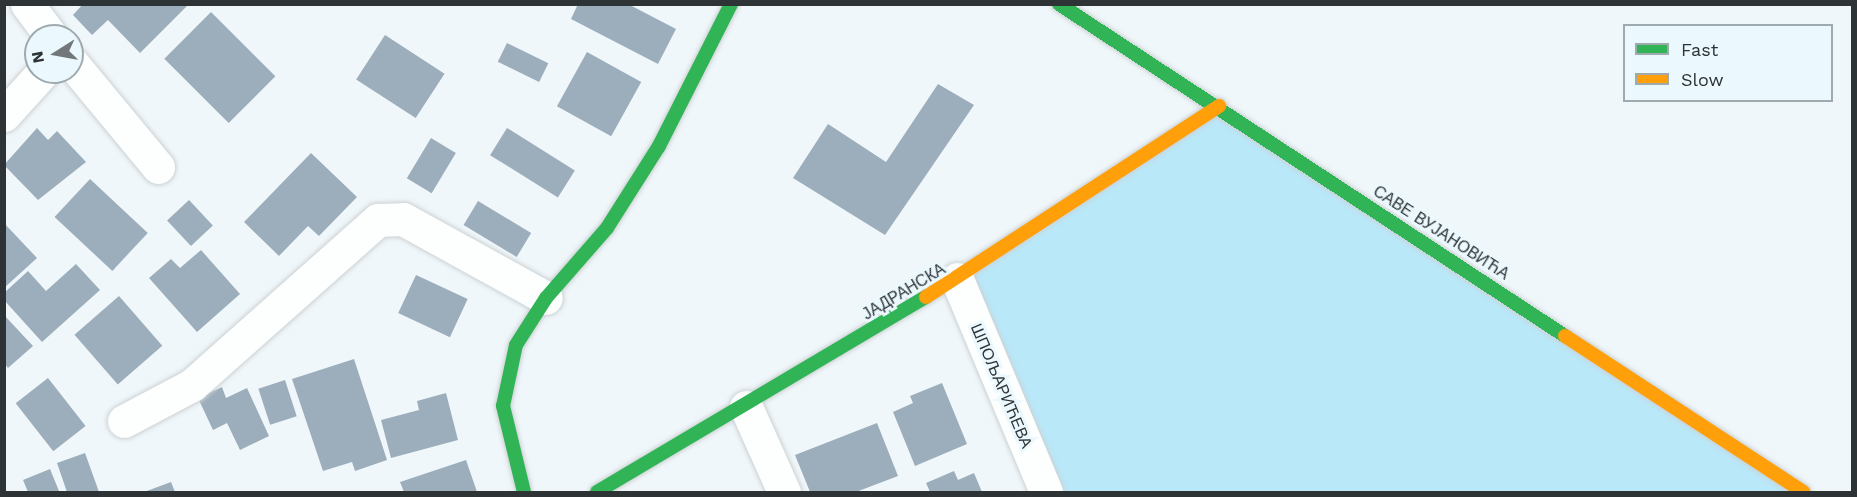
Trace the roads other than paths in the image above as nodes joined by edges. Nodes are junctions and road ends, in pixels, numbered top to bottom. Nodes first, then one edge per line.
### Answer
1 (27, 4) edge
2 (731, 4) edge
3 (1059, 4) edge
4 (42, 24) edge
5 (84, 78) edge
6 (32, 84) edge
7 (1219, 106) junction
8 (4, 115) edge
9 (158, 167) dead end
10 (957, 279) junction
11 (546, 298) junction
12 (746, 407) junction
13 (124, 421) dead end
14 (524, 492) edge
15 (597, 492) edge
16 (784, 492) edge
17 (1046, 492) edge
18 (1803, 492) edge

1 - 4 street
2 - 11 street
3 - 7 street, САВЕ ВУЈАНОВИЋА
5 - 9 street
6 - 8 street
7 - 10 street, ЈАДРАНСКА
7 - 18 street, САВЕ ВУЈАНОВИЋА
10 - 12 street, ЈАДРАНСКА
10 - 17 street, ШПОЉАРИЋЕВА
11 - 13 street
11 - 14 street
12 - 15 street, ЈАДРАНСКА
12 - 16 street

